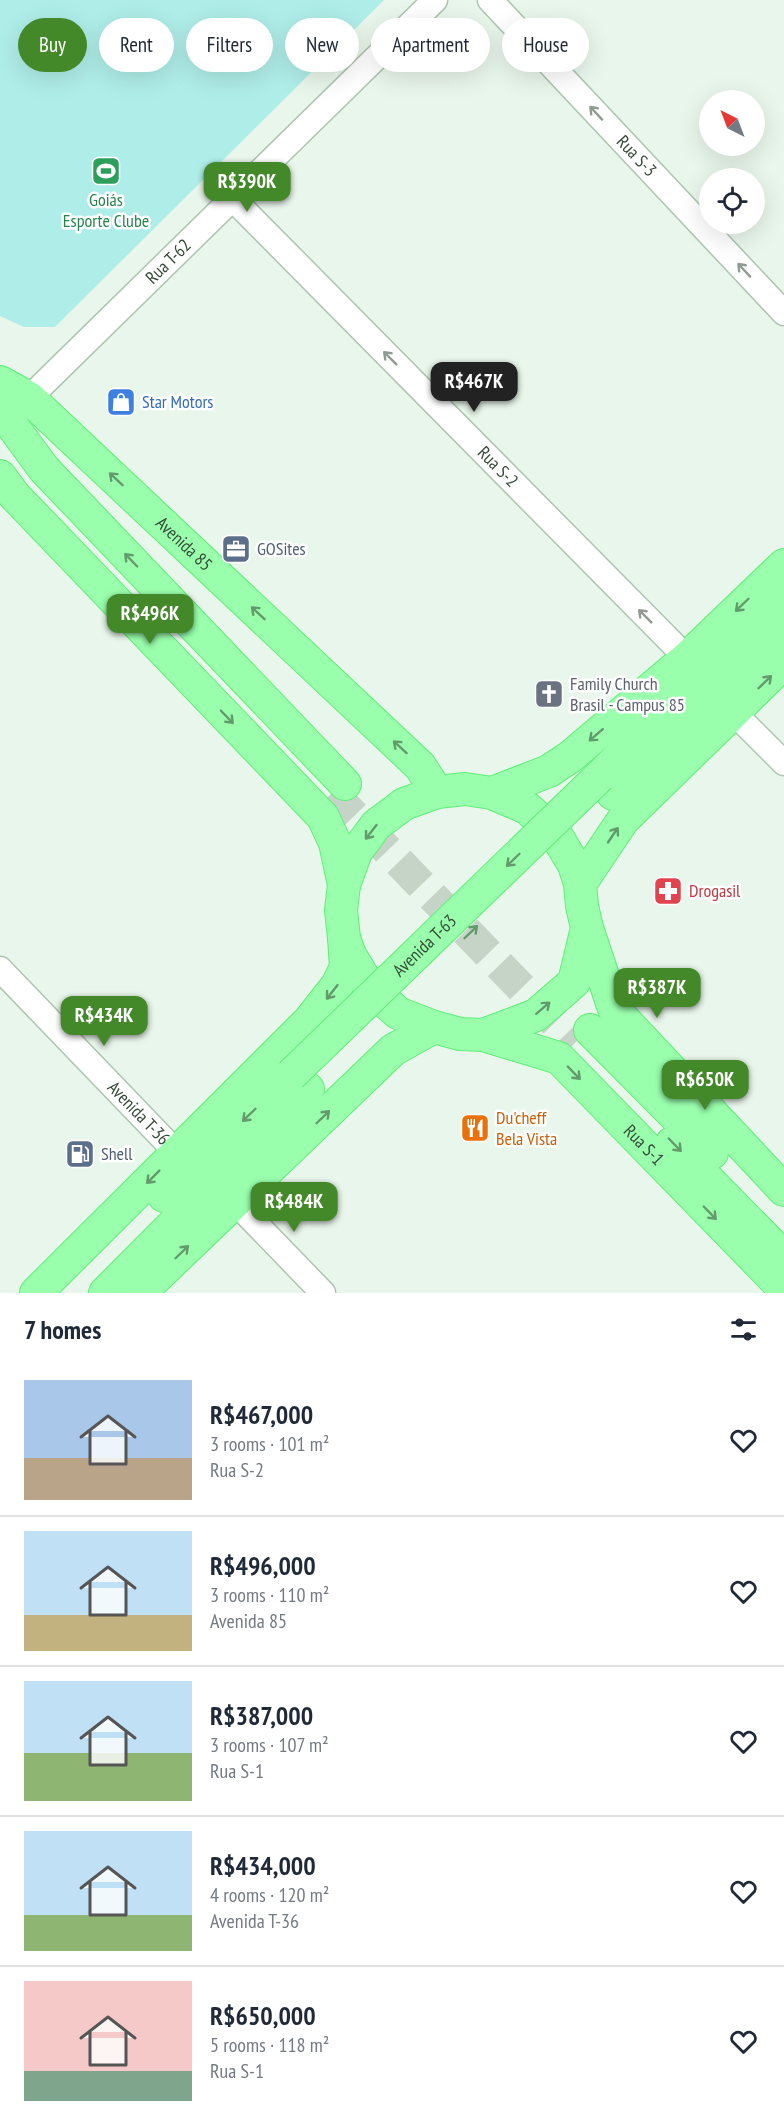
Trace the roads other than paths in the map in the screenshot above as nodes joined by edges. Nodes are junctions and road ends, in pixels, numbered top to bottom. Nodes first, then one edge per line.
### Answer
1 (435, 0) edge
2 (490, 0) edge
3 (232, 198) junction
4 (784, 313) edge
5 (0, 382) edge
6 (29, 398) junction
7 (0, 409) edge
8 (0, 463) edge
9 (0, 476) edge
10 (784, 565) edge
11 (784, 595) edge
12 (784, 630) edge
13 (687, 658) junction
14 (784, 663) edge
15 (734, 712) junction
16 (784, 763) edge
17 (607, 785) junction
18 (437, 792) junction
19 (492, 793) junction
20 (580, 884) junction
21 (344, 885) junction
22 (587, 928) junction
23 (344, 938) junction
24 (0, 969) edge
25 (434, 1027) junction
26 (483, 1035) junction
27 (300, 1082) junction
28 (177, 1154) junction
29 (784, 1190) edge
30 (234, 1202) junction
31 (784, 1226) edge
32 (784, 1257) edge
33 (784, 1289) edge
34 (36, 1293) edge
35 (62, 1293) edge
36 (105, 1293) edge
37 (140, 1293) edge
38 (323, 1293) edge

1 - 3 street, Rua T-62
4 -> 2 street, Rua S-3
3 - 6 street, Rua T-62
13 -> 3 street, Rua S-2
5 - 6 main road, Avenida 85
18 -> 6 main road, Avenida 85
8 -> 7 main road
9 -> 21 main road
10 -> 13 main road
11 - 17 main road, Avenida T-63
12 - 17 main road, Avenida T-63
13 -> 19 main road
15 -> 14 main road
15 - 16 street
20 -> 15 main road
17 - 27 main road, Avenida T-63, bridge
18 - 19 main road
18 -> 21 main road
19 - 20 main road
20 - 22 main road
21 - 23 main road
26 -> 22 main road
22 - 29 main road
23 - 25 main road
23 -> 28 main road
24 - 28 street, Avenida T-36
25 - 26 main road
30 -> 25 main road
26 -> 33 main road, Rua S-1
27 -> 35 main road, Avenida T-63
27 - 36 main road, Avenida T-63
28 -> 34 main road
37 -> 30 main road
30 - 38 street
31 -> 32 main road, Rua S-1

